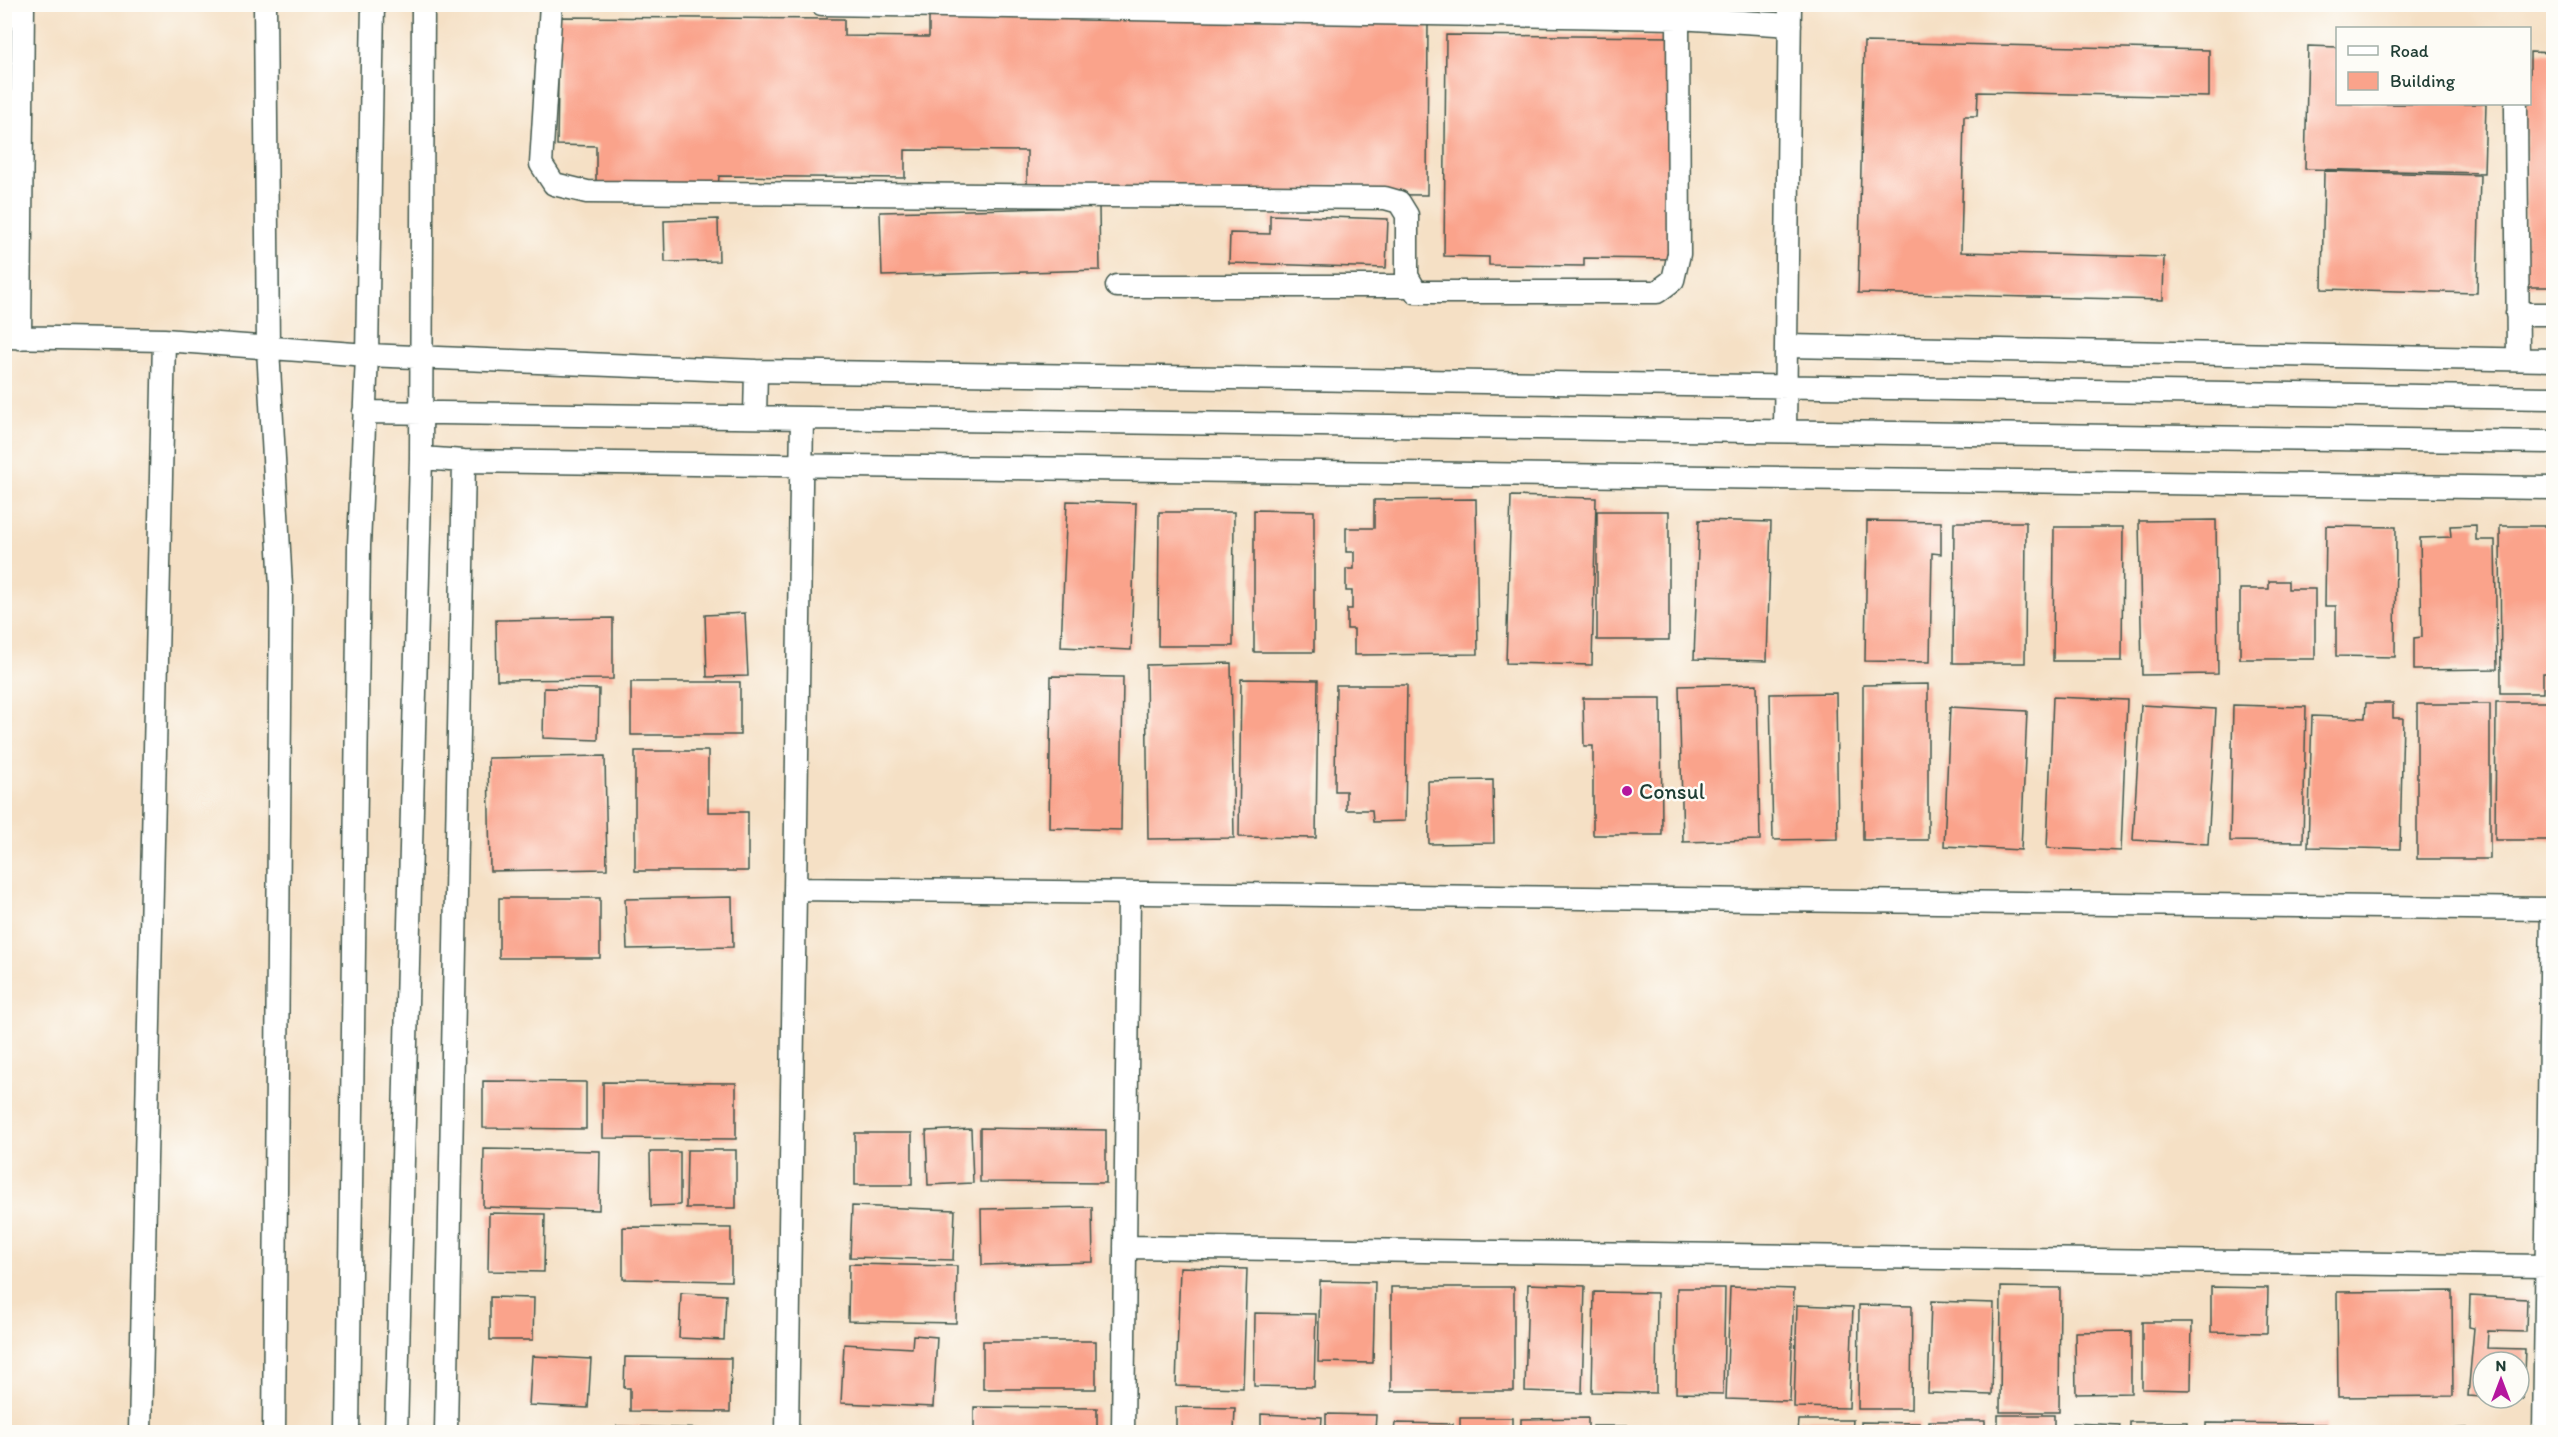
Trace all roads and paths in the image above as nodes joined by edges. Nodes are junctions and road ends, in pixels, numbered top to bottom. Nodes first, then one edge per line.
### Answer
1 (23, 4) edge
2 (265, 4) edge
3 (373, 4) edge
4 (423, 4) edge
5 (551, 4) edge
6 (822, 4) edge
7 (1790, 15) edge
8 (1678, 18) junction
9 (14, 68) edge
10 (2516, 107) dead end
11 (1117, 286) dead end
12 (1410, 286) junction
13 (2517, 314) junction
14 (2553, 314) edge
15 (12, 338) edge
16 (164, 340) junction
17 (1786, 346) junction
18 (268, 348) junction
19 (367, 355) junction
20 (421, 357) junction
21 (2518, 359) junction
22 (2553, 360) edge
23 (756, 371) junction
24 (1785, 385) junction
25 (2553, 398) edge
26 (364, 412) junction
27 (419, 413) junction
28 (755, 417) junction
29 (802, 418) junction
30 (1785, 431) junction
31 (2553, 442) edge
32 (421, 458) junction
33 (464, 461) junction
34 (802, 465) junction
35 (2553, 488) edge
36 (795, 889) junction
37 (1129, 893) junction
38 (2553, 909) edge
39 (1125, 1247) junction
40 (2546, 1266) junction
41 (140, 1432) edge
42 (274, 1432) edge
43 (348, 1432) edge
44 (396, 1432) edge
45 (446, 1432) edge
46 (787, 1432) edge
47 (1123, 1432) edge
48 (2544, 1432) edge

1 - 9 street
2 - 18 street
3 - 19 street
4 - 20 street
5 - 12 street
6 - 8 street
7 - 8 street
7 - 17 street
8 - 12 street
9 - 15 street
10 - 13 street
11 - 12 street
13 - 14 street
13 - 21 street
15 - 16 street
16 - 18 street
16 - 41 street
17 - 21 street
17 - 24 street
18 - 19 street
18 - 42 street
19 - 20 street
19 - 26 street
20 - 23 street
20 - 27 street
21 - 22 street
23 - 24 street
23 - 28 street
24 - 25 street
24 - 30 street
26 - 27 street
26 - 43 street
27 - 28 street
27 - 32 street
28 - 29 street
29 - 30 street
29 - 34 street
30 - 31 street
32 - 33 street
32 - 44 street
33 - 34 street
33 - 45 street
34 - 35 street
34 - 36 street
36 - 37 street
36 - 46 street
37 - 38 street
37 - 39 street
38 - 40 street
39 - 40 street
39 - 47 street
40 - 48 street

